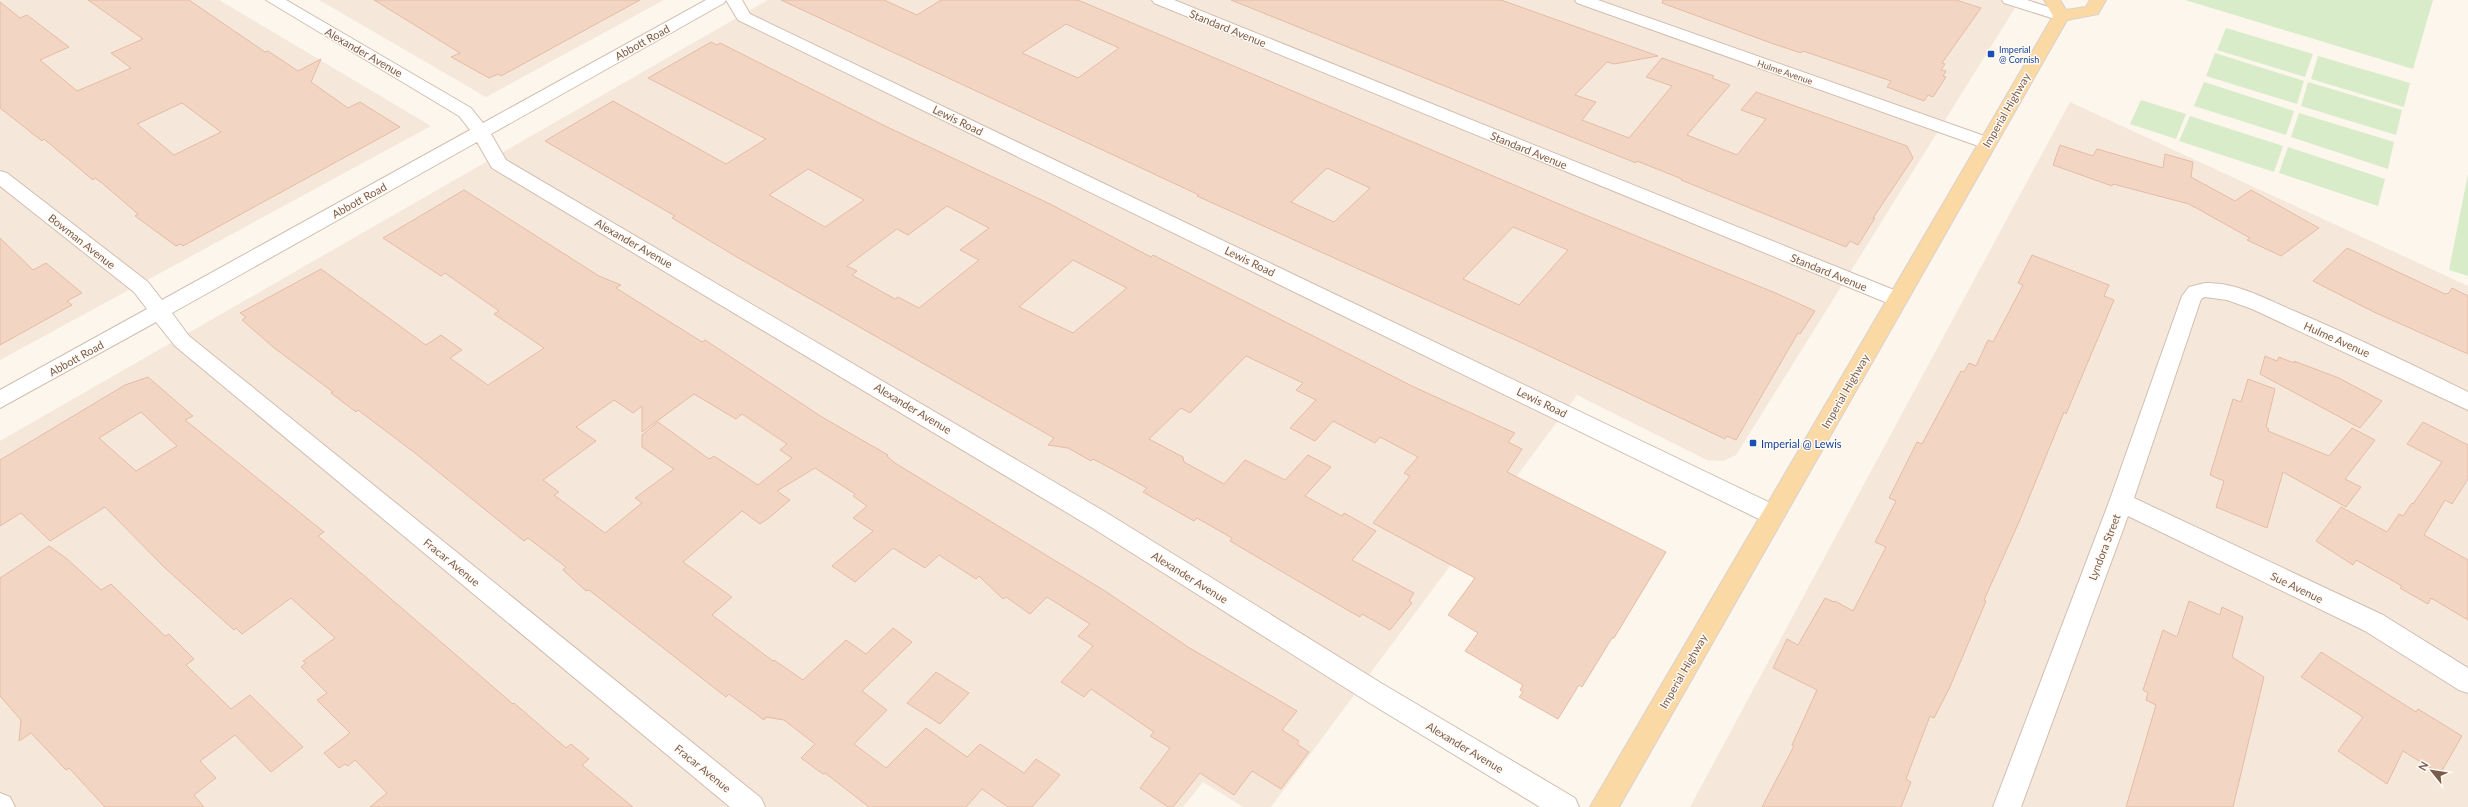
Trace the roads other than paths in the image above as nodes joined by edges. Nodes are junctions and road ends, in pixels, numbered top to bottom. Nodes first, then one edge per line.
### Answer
1 (274, 0) edge
2 (718, 0) edge
3 (734, 0) edge
4 (1160, 0) edge
5 (1583, 0) edge
6 (2010, 0) edge
7 (2052, 0) edge
8 (2098, 0) edge
9 (2061, 16) junction
10 (481, 132) junction
11 (1987, 143) junction
12 (0, 176) edge
13 (2202, 290) joint
14 (1897, 299) junction
15 (159, 312) junction
16 (0, 400) edge
17 (2468, 402) edge
18 (2121, 502) junction
19 (1773, 515) junction
20 (2468, 682) edge
21 (751, 807) edge
22 (1565, 807) edge
23 (1604, 807) edge
24 (2007, 807) edge

1 - 10 street, Alexander Avenue
2 - 10 street, Abbott Road
3 - 19 street, Lewis Road
4 - 14 street, Standard Avenue
5 - 11 street, Hulme Avenue
6 - 9 street
7 - 9 main road
8 - 9 main road
9 - 11 main road, Imperial Highway
10 - 15 street, Abbott Road
10 - 22 street, Alexander Avenue
11 - 14 main road, Imperial Highway
12 - 15 street, Bowman Avenue
13 - 17 street, Hulme Avenue
13 - 18 street, Lyndora Street
14 - 19 main road, Imperial Highway
15 - 16 street, Abbott Road
15 - 21 street, Fracar Avenue
18 - 20 street, Sue Avenue
18 - 24 street, Lyndora Street
19 - 23 main road, Imperial Highway

